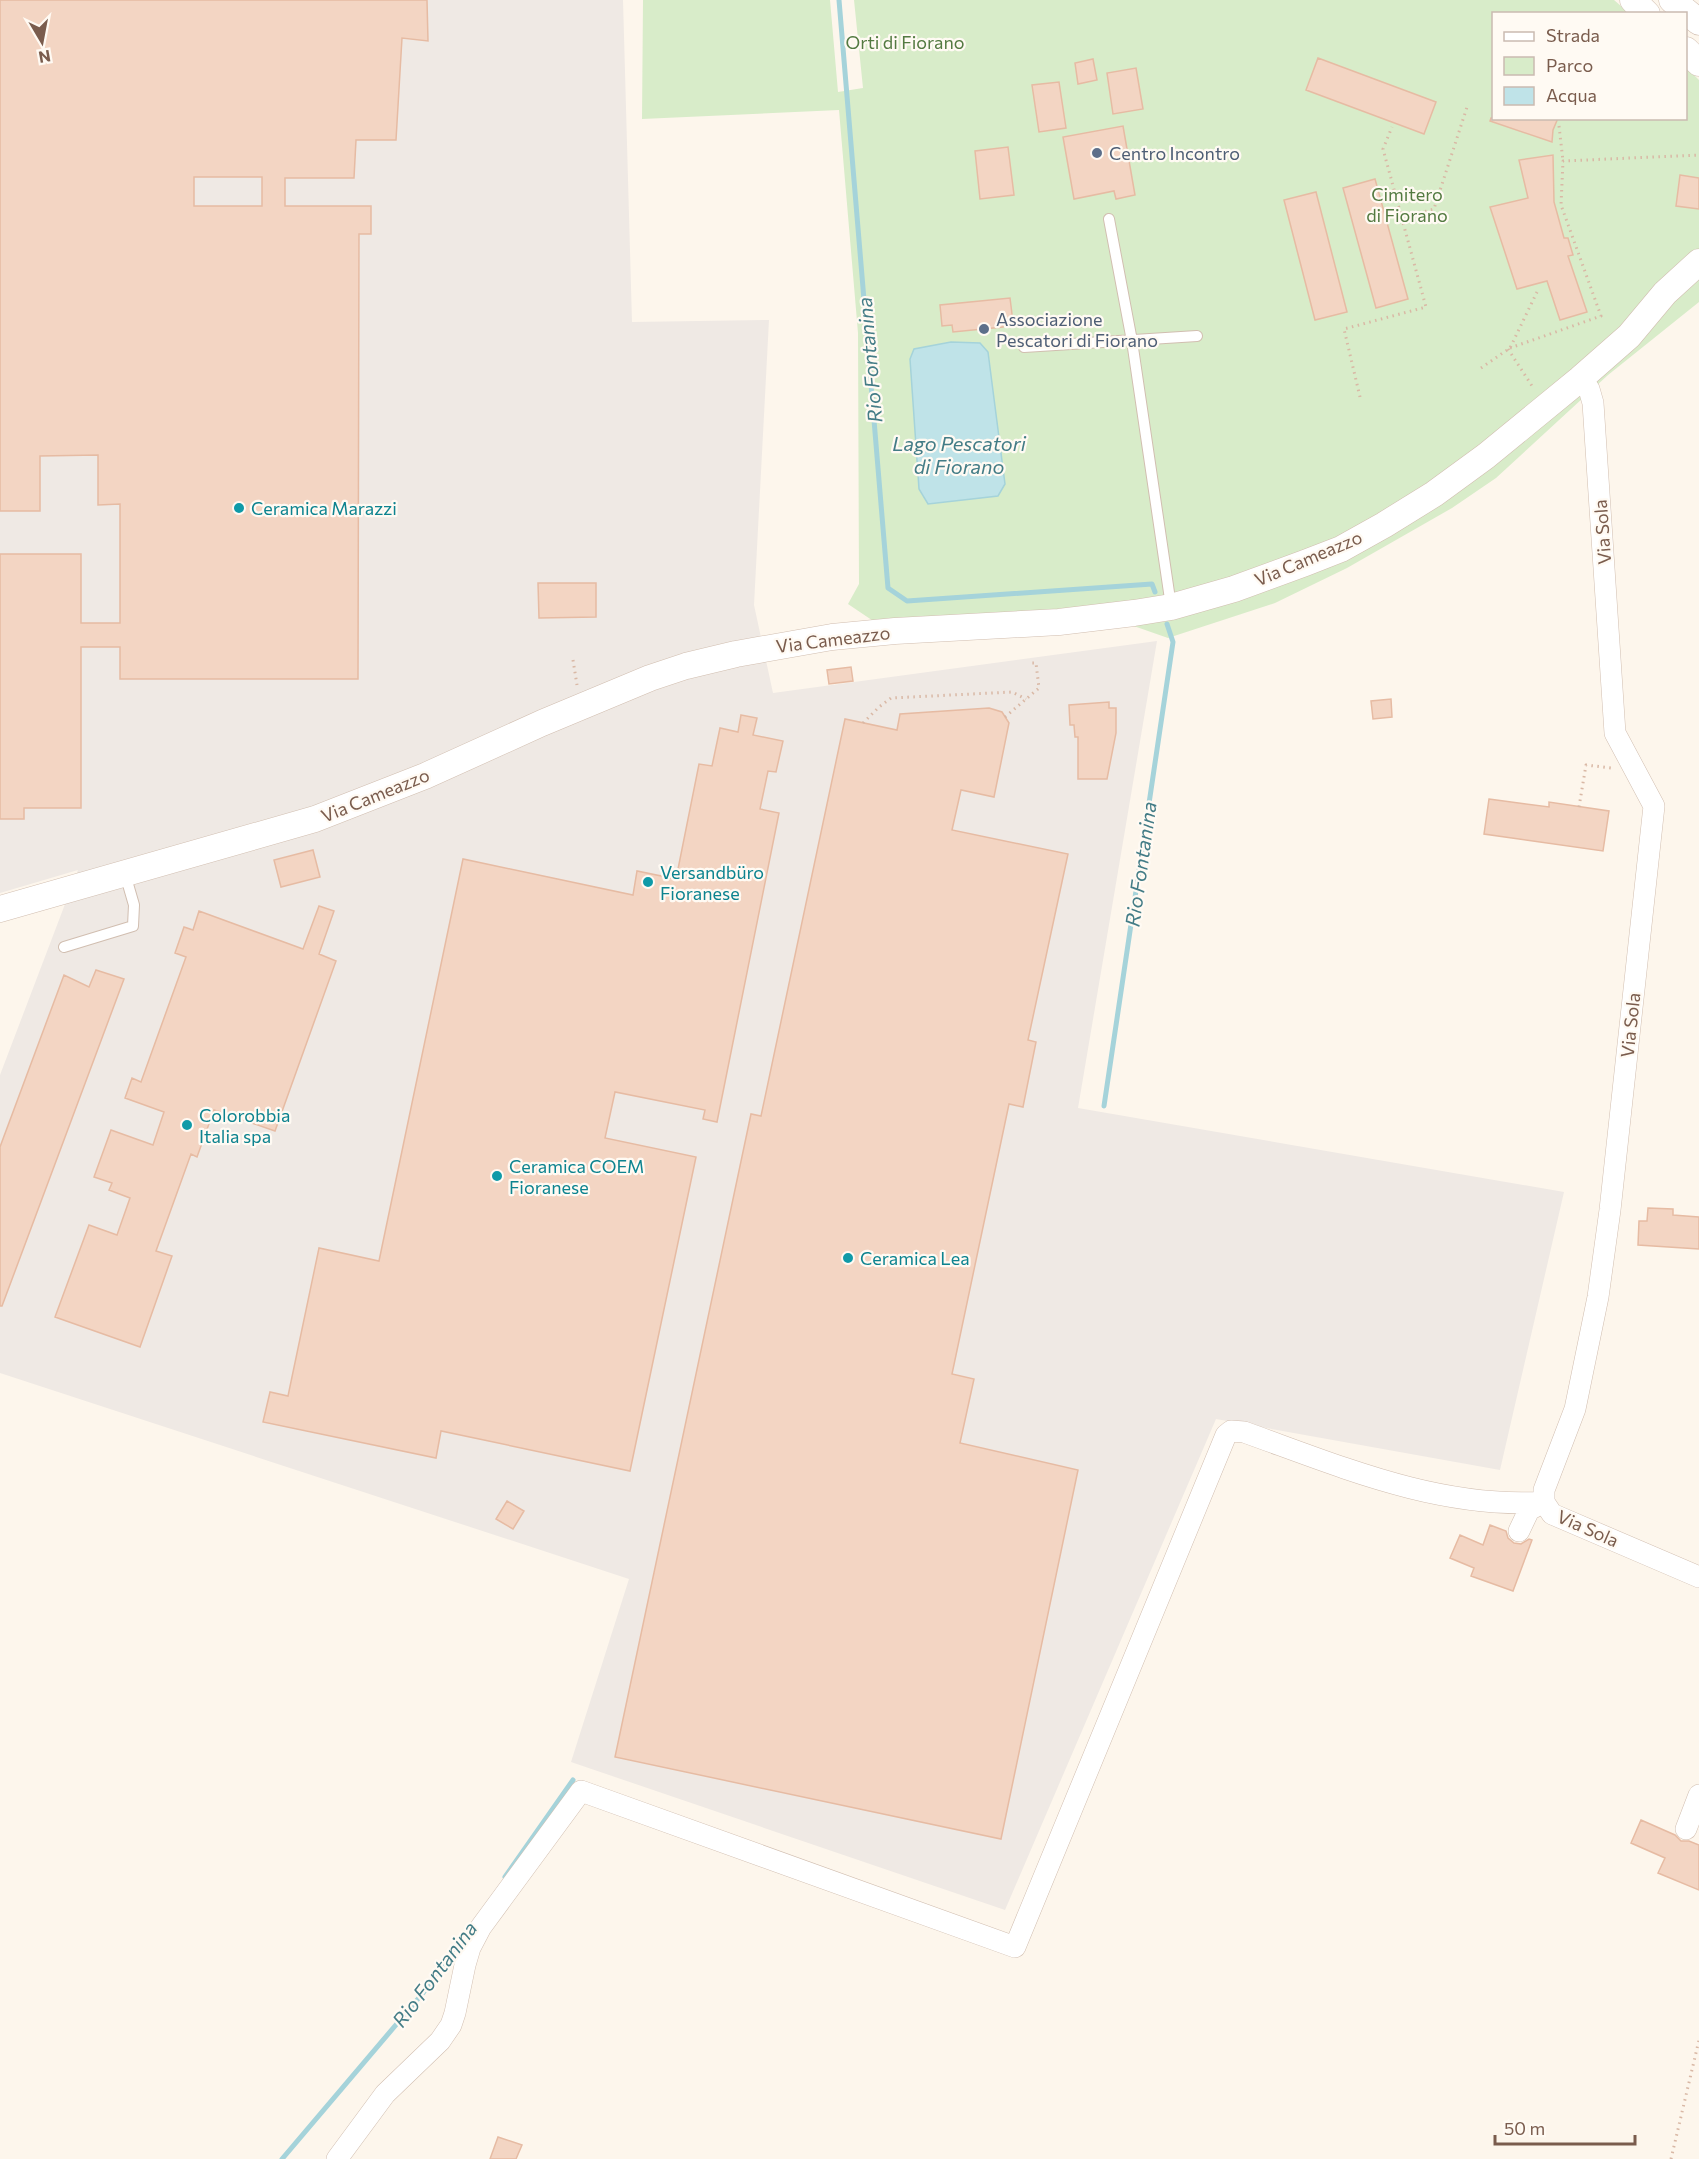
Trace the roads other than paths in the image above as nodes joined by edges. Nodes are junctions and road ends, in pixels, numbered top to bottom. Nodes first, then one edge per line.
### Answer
1 (1633, 0) edge
2 (1672, 0) edge
3 (1645, 12) edge
4 (1687, 12) edge
5 (1687, 12) edge
6 (1699, 22) edge
7 (1687, 51) edge
8 (1699, 63) edge
9 (1109, 219) dead end
10 (1699, 262) edge
11 (1699, 285) edge
12 (1197, 336) dead end
13 (1629, 336) junction
14 (1132, 341) junction
15 (1024, 346) dead end
16 (1580, 379) junction
17 (1171, 607) junction
18 (124, 873) junction
19 (0, 909) edge
20 (64, 947) dead end
21 (1544, 1502) junction
22 (1519, 1531) dead end
23 (1699, 1577) edge
24 (1699, 1795) edge
25 (1686, 1829) dead end
26 (337, 2159) edge

1 - 3 street
2 - 5 street
4 - 6 street
7 - 8 street
9 - 14 lane
10 - 13 street, Via Cameazzo
11 - 13 street, Via Cameazzo
12 - 14 lane
13 - 16 street, Via Cameazzo
14 - 15 lane
14 - 17 lane
16 - 17 street, Via Cameazzo
16 - 21 street, Via Sola
17 - 18 street, Via Cameazzo
18 - 19 street, Via Cameazzo
18 - 20 lane
21 - 22 street
21 - 23 street, Via Sola
21 - 26 street
24 - 25 street

